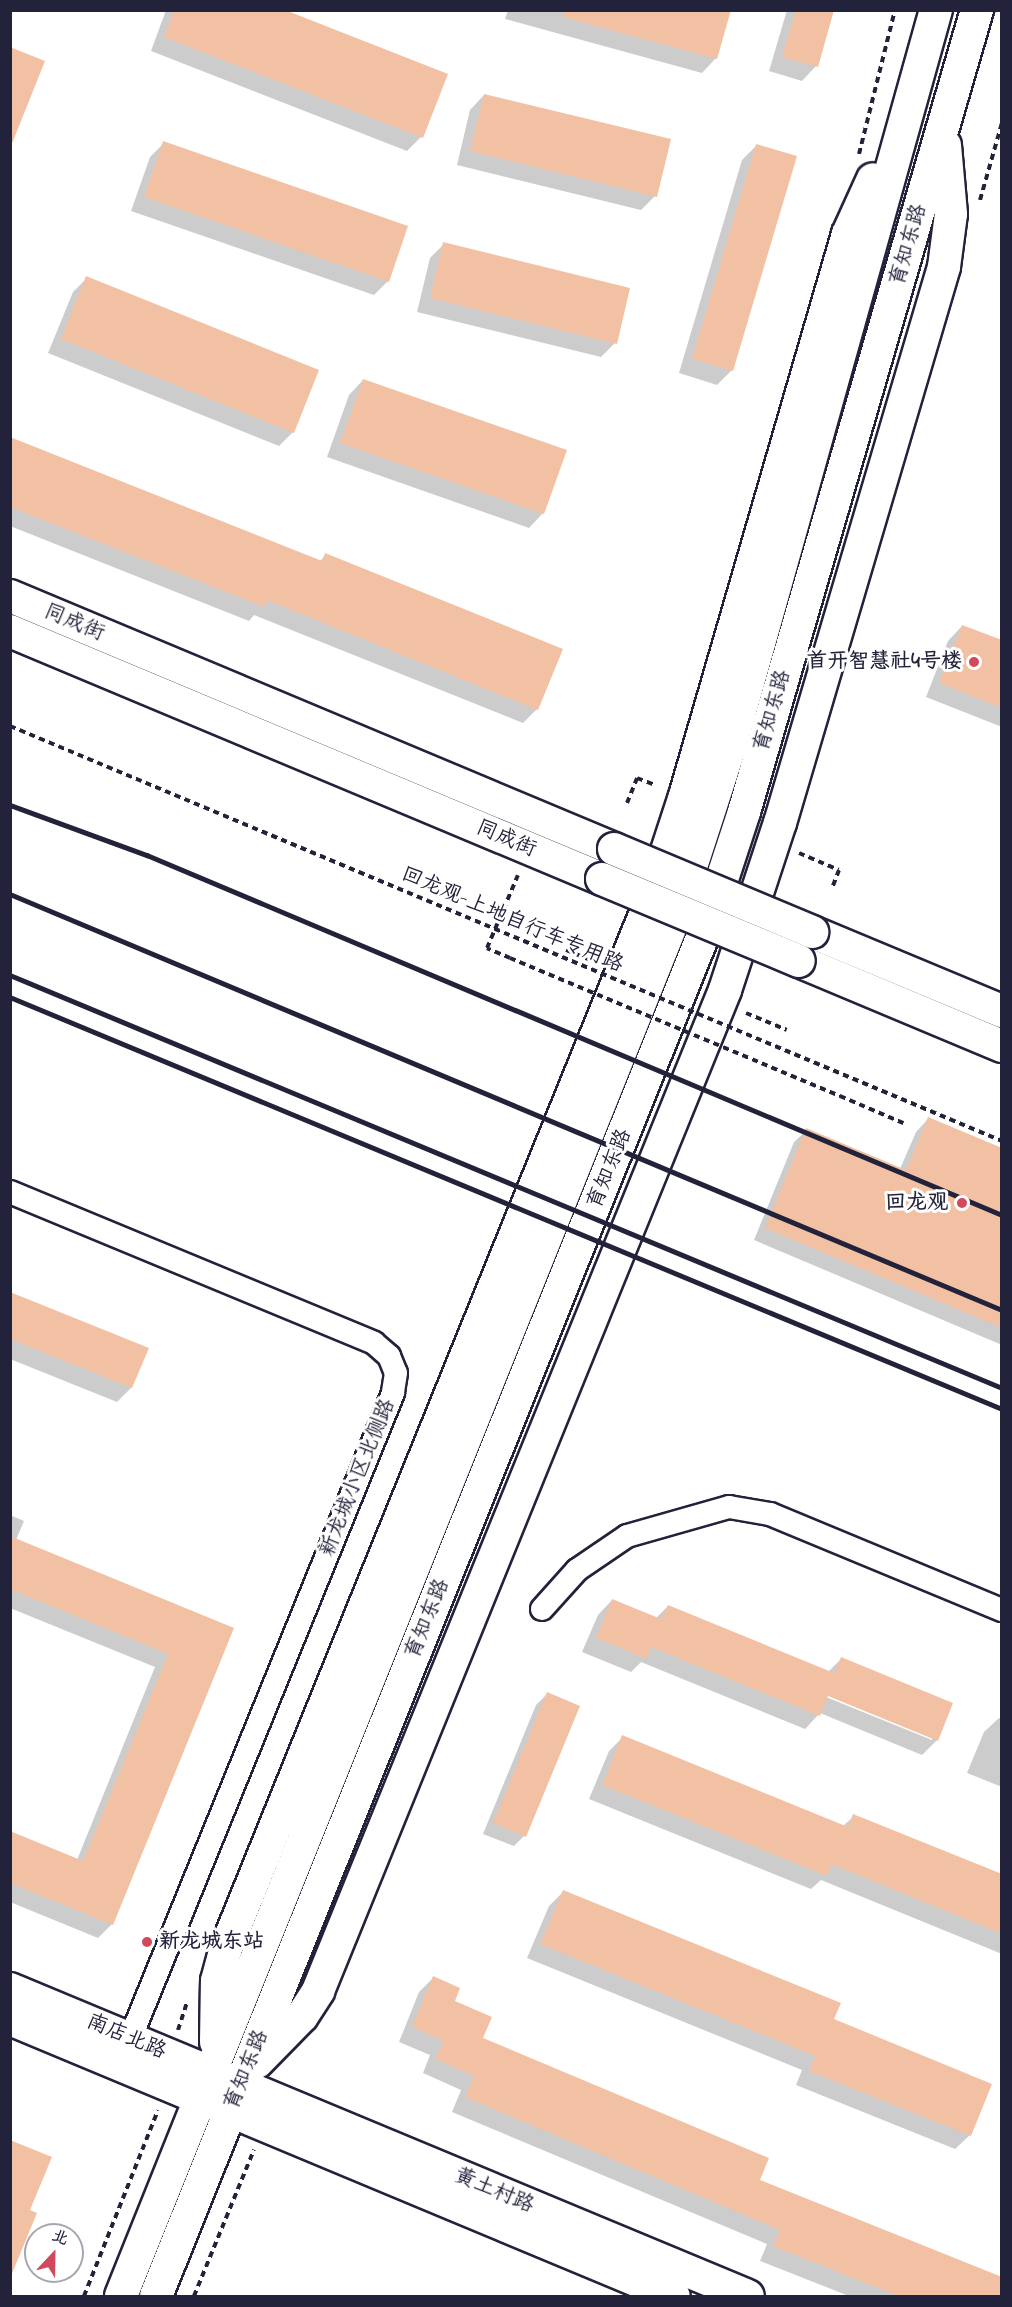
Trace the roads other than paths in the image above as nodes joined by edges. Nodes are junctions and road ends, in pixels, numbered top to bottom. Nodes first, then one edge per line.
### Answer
1 (936, 10) edge
2 (977, 10) edge
3 (10, 596) edge
4 (10, 631) edge
5 (1002, 1011) edge
6 (1002, 1046) edge
7 (10, 1192) edge
8 (542, 1609) dead end
9 (1002, 1610) edge
10 (10, 1989) edge
11 (10, 2019) edge
12 (130, 2039) junction
13 (206, 2086) junction
14 (236, 2098) junction
15 (121, 2296) edge
16 (156, 2296) edge
17 (674, 2296) edge
18 (748, 2296) edge

1 - 13 main road, 育知东路
2 - 14 main road, 育知东路
3 - 5 main road, 同成街, bridge
4 - 6 main road, 同成街, bridge
7 - 12 street, 新龙城小区北侧路
8 - 9 street
10 - 12 main road, 南店北路
11 - 13 main road, 南店北路
12 - 13 main road, 南店北路
13 - 14 main road, 南店北路
13 - 15 main road, 育知东路
14 - 16 main road, 育知东路
14 - 17 main road, 黄土村路
14 - 18 main road, 黄土村路

